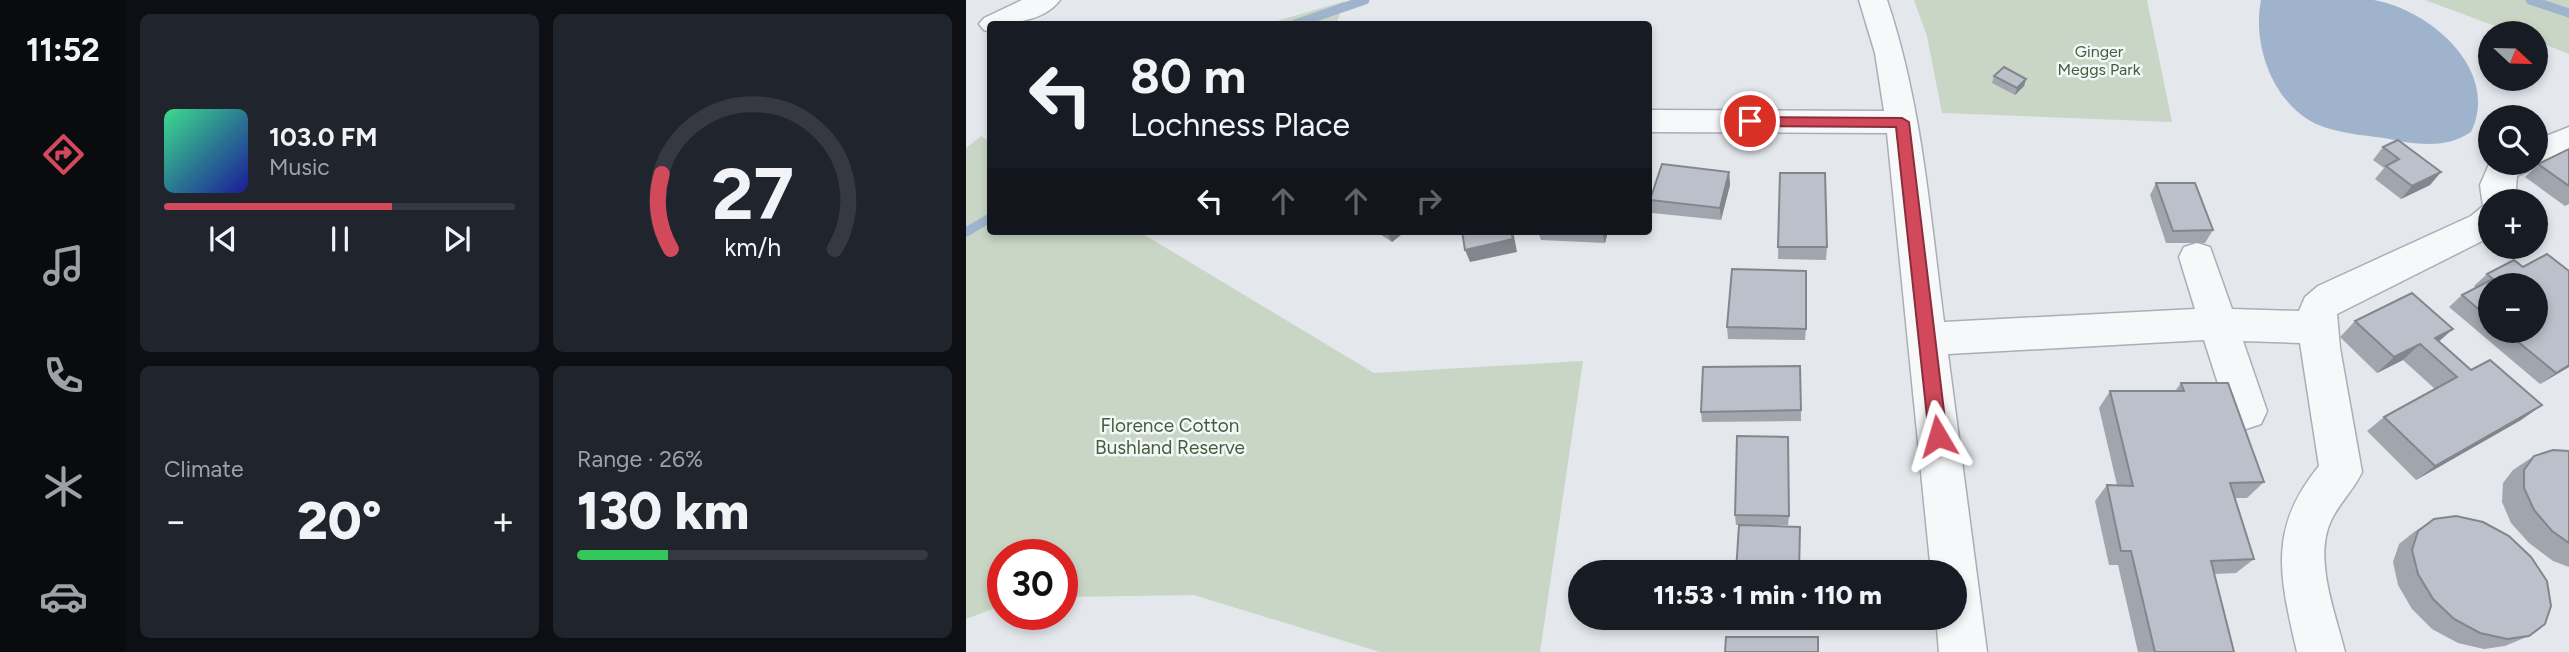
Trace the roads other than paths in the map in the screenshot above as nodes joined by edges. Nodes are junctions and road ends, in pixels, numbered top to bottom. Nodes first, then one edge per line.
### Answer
1 (1046, 0) edge
2 (1873, 0) edge
3 (1001, 21) edge
4 (987, 27) edge
5 (966, 36) edge
6 (1652, 121) edge
7 (1902, 122) junction
8 (2569, 138) edge
9 (2548, 148) edge
10 (2478, 228) edge
11 (2197, 257) dead end
12 (2220, 324) junction
13 (2317, 328) junction
14 (1927, 340) junction
15 (2246, 411) dead end
16 (1953, 560) edge
17 (1961, 630) edge
18 (1963, 652) edge
19 (2321, 652) edge

1 - 3 street
2 - 7 street
4 - 5 street
6 - 7 street
7 - 14 street
8 - 9 street
10 - 13 street
11 - 12 street
12 - 13 street
12 - 14 street
12 - 15 street
13 - 19 street
14 - 16 street
17 - 18 street

